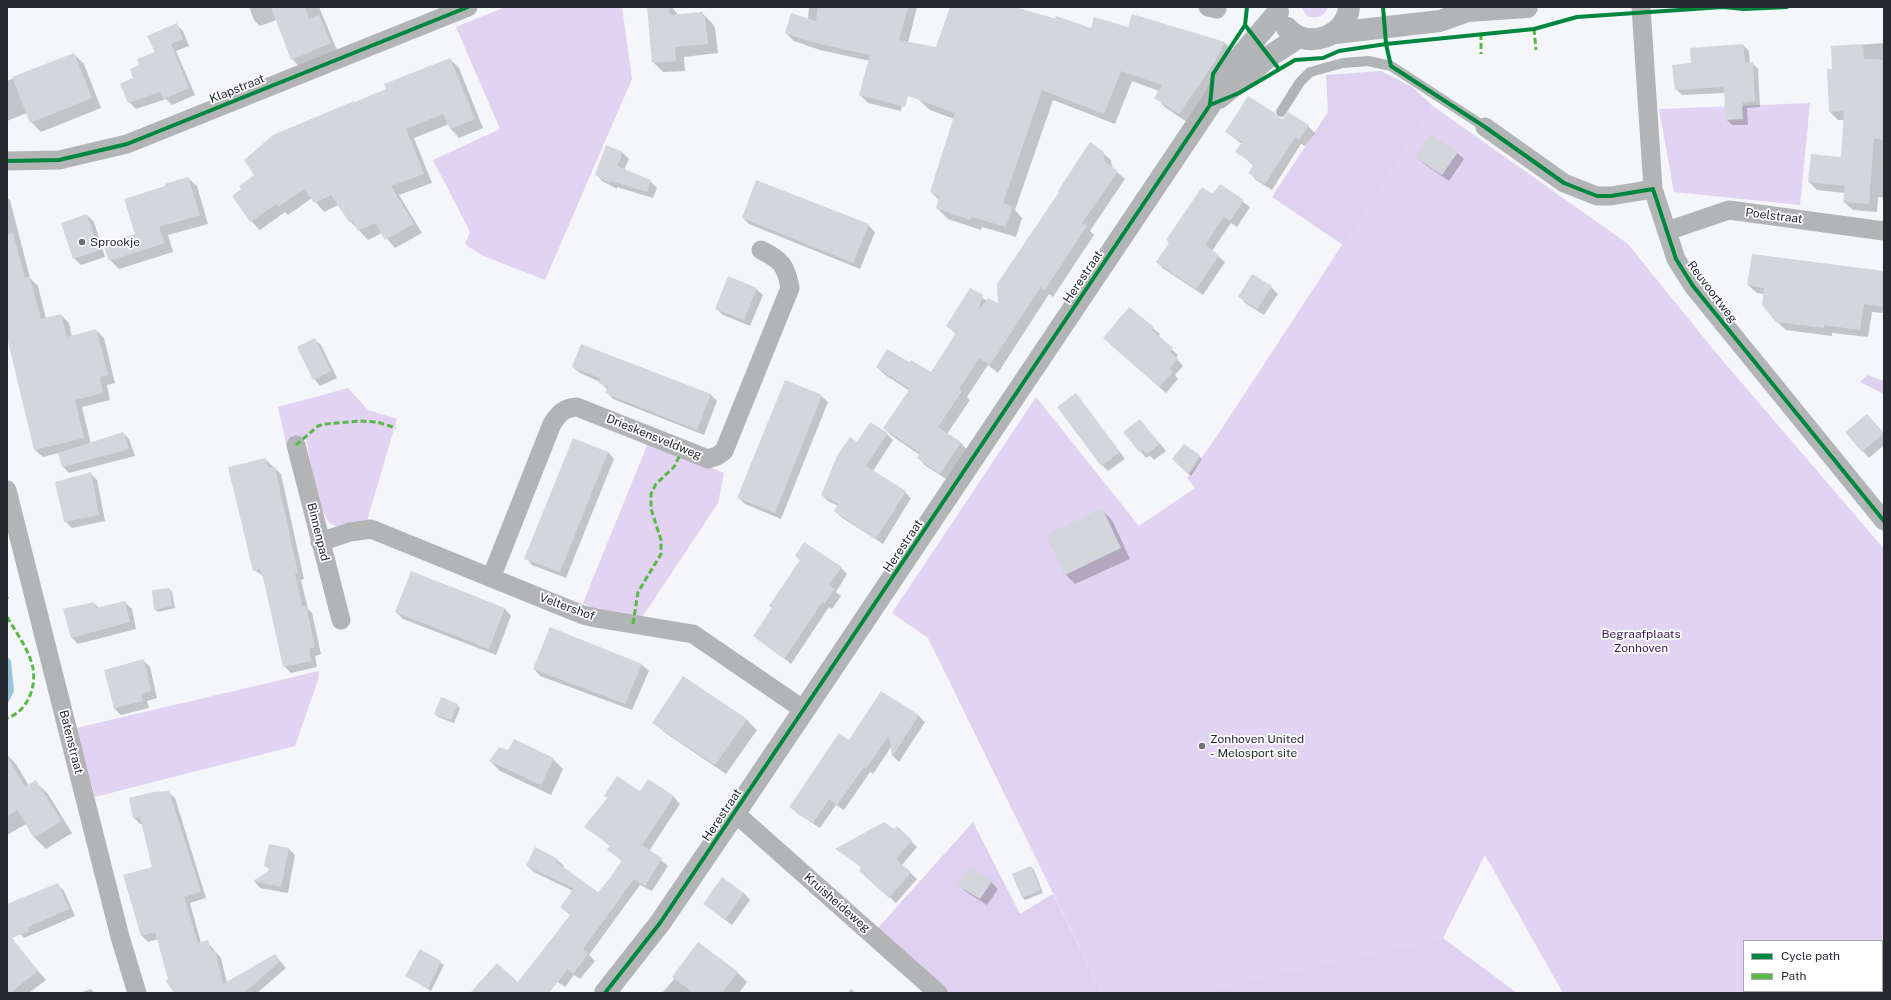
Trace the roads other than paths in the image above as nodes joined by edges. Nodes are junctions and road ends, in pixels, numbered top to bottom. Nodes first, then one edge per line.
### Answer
1 (468, 7) edge
2 (1349, 7) edge
3 (1526, 7) edge
4 (1641, 7) edge
5 (1278, 9) edge
6 (1458, 9) edge
7 (1335, 33) junction
8 (1299, 37) junction
9 (1210, 105) junction
10 (1281, 112) dead end
11 (1486, 127) joint
12 (7, 161) edge
13 (1653, 189) junction
14 (1667, 231) junction
15 (1884, 231) edge
16 (761, 250) dead end
17 (296, 445) dead end
18 (7, 490) edge
19 (10, 519) edge
20 (1884, 521) edge
21 (320, 542) junction
22 (491, 578) junction
23 (341, 620) dead end
24 (804, 710) junction
25 (735, 814) junction
26 (137, 993) edge
27 (605, 993) edge
28 (938, 993) edge

1 - 12 street, Klapstraat
2 - 7 street
3 - 6 street
4 - 13 street, Reuvoortweg
5 - 8 street
5 - 9 street, Herestraat
6 - 7 street
7 - 8 street
8 - 9 street, Herestraat
9 - 24 street, Herestraat
10 - 11 lane
11 - 13 street
13 - 14 street, Reuvoortweg
14 - 15 street, Poelstraat
14 - 20 street, Reuvoortweg
16 - 22 street, Drieskensveldweg
17 - 21 street, Binnenpad
18 - 19 street, Batenstraat
19 - 26 street, Batenstraat
21 - 22 street, Veltershof
21 - 23 street, Binnenpad
22 - 24 street, Veltershof
24 - 25 street, Herestraat
25 - 27 street, Herestraat
25 - 28 street, Kruisheideweg

